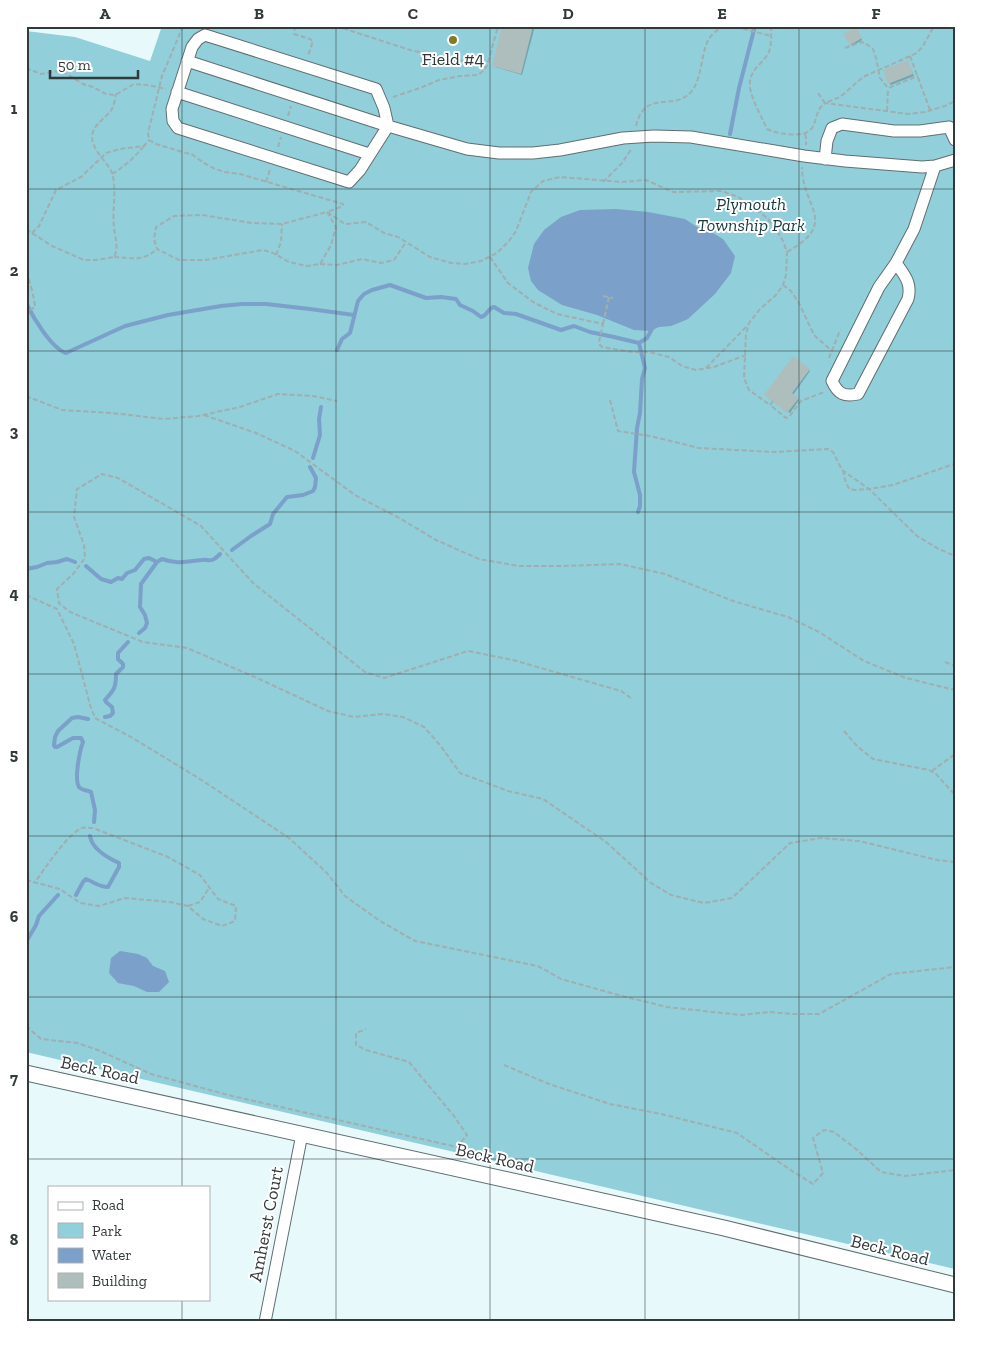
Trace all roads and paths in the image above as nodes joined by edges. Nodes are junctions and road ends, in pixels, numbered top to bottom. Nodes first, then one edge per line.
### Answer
1 (183, 26) edge
2 (336, 26) edge
3 (498, 26) edge
4 (726, 26) edge
5 (771, 26) edge
6 (934, 26) edge
7 (771, 36) junction
8 (845, 48) dead end
9 (910, 56) junction
10 (187, 61) junction
11 (487, 66) junction
12 (26, 68) edge
13 (878, 69) junction
14 (918, 76) junction
15 (159, 88) junction
16 (888, 88) junction
17 (177, 92) junction
18 (818, 93) dead end
19 (116, 94) junction
20 (382, 101) junction
21 (955, 101) edge
22 (825, 103) junction
23 (930, 110) junction
24 (887, 111) junction
25 (388, 126) junction
26 (805, 134) junction
27 (634, 137) junction
28 (150, 140) junction
29 (955, 140) edge
30 (144, 146) junction
31 (369, 154) junction
32 (804, 156) junction
33 (102, 158) junction
34 (825, 159) junction
35 (955, 160) edge
36 (935, 166) junction
37 (112, 174) junction
38 (603, 182) junction
39 (327, 212) junction
40 (282, 224) junction
41 (26, 229) edge
42 (32, 233) junction
43 (406, 242) junction
44 (157, 249) junction
45 (787, 252) junction
46 (276, 255) junction
47 (490, 256) junction
48 (114, 257) junction
49 (896, 263) junction
50 (320, 264) junction
51 (26, 272) edge
52 (783, 285) junction
53 (604, 296) dead end
54 (609, 297) junction
55 (614, 298) dead end
56 (26, 313) edge
57 (604, 324) junction
58 (749, 324) junction
59 (832, 351) dead end
60 (746, 355) junction
61 (705, 369) junction
62 (824, 392) dead end
63 (26, 396) edge
64 (610, 400) dead end
65 (337, 401) dead end
66 (773, 401) dead end
67 (770, 406) junction
68 (204, 415) junction
69 (954, 464) edge
70 (843, 470) junction
71 (869, 489) junction
72 (955, 556) edge
73 (26, 595) edge
74 (945, 662) dead end
75 (955, 666) edge
76 (955, 690) edge
77 (631, 698) dead end
78 (844, 731) dead end
79 (955, 754) edge
80 (932, 771) junction
81 (955, 795) edge
82 (955, 862) edge
83 (26, 880) edge
84 (35, 882) junction
85 (209, 888) junction
86 (188, 906) junction
87 (955, 967) edge
88 (26, 1026) edge
89 (366, 1029) dead end
90 (504, 1065) dead end
91 (26, 1073) edge
92 (302, 1134) junction
93 (955, 1170) edge
94 (955, 1285) edge
95 (265, 1322) edge

1 - 15 path
2 - 11 path
3 - 11 path
4 - 7 path
4 - 27 path
5 - 7 path
6 - 9 path
7 - 26 path
8 - 13 path
9 - 13 path
9 - 14 path
10 - 17 street
10 - 20 street
10 - 25 street
11 - 20 path
12 - 19 path
13 - 16 path
13 - 22 path
14 - 16 path
14 - 23 path
15 - 17 path
15 - 19 path
15 - 28 path
16 - 24 path
17 - 31 street
17 - 31 street
18 - 22 path
19 - 33 path
20 - 25 street
21 - 23 path
22 - 24 path
22 - 26 path
23 - 24 path
25 - 27 street
25 - 31 street
26 - 32 path
27 - 32 street
27 - 38 path
28 - 30 path
28 - 39 path
29 - 34 street
30 - 33 path
30 - 37 path
32 - 34 street
32 - 45 path
33 - 37 path
33 - 42 path
34 - 36 street
35 - 36 street
36 - 49 street
37 - 48 path
38 - 45 path
38 - 47 path
39 - 40 path
39 - 43 path
39 - 50 path
40 - 44 path
40 - 46 path
41 - 42 path
42 - 48 path
43 - 47 path
43 - 50 path
44 - 46 path
44 - 48 path
45 - 52 path
46 - 50 path
47 - 57 path
49 - 49 street
51 - 56 path
52 - 58 path
52 - 59 path
53 - 54 path
54 - 55 path
54 - 57 path
57 - 61 path
58 - 60 path
58 - 61 path
60 - 61 path
60 - 67 path
62 - 67 path
63 - 68 path
64 - 70 path
65 - 68 path
66 - 67 path
68 - 76 path
69 - 71 path
70 - 71 path
70 - 71 path
71 - 72 path
73 - 87 path
74 - 75 path
77 - 82 path
78 - 80 path
79 - 80 path
80 - 81 path
83 - 84 path
84 - 85 path
84 - 86 path
85 - 86 path
85 - 86 path
88 - 89 path
90 - 93 path
91 - 92 main road, Beck Road
92 - 94 main road, Beck Road
92 - 95 street, Amherst Court

